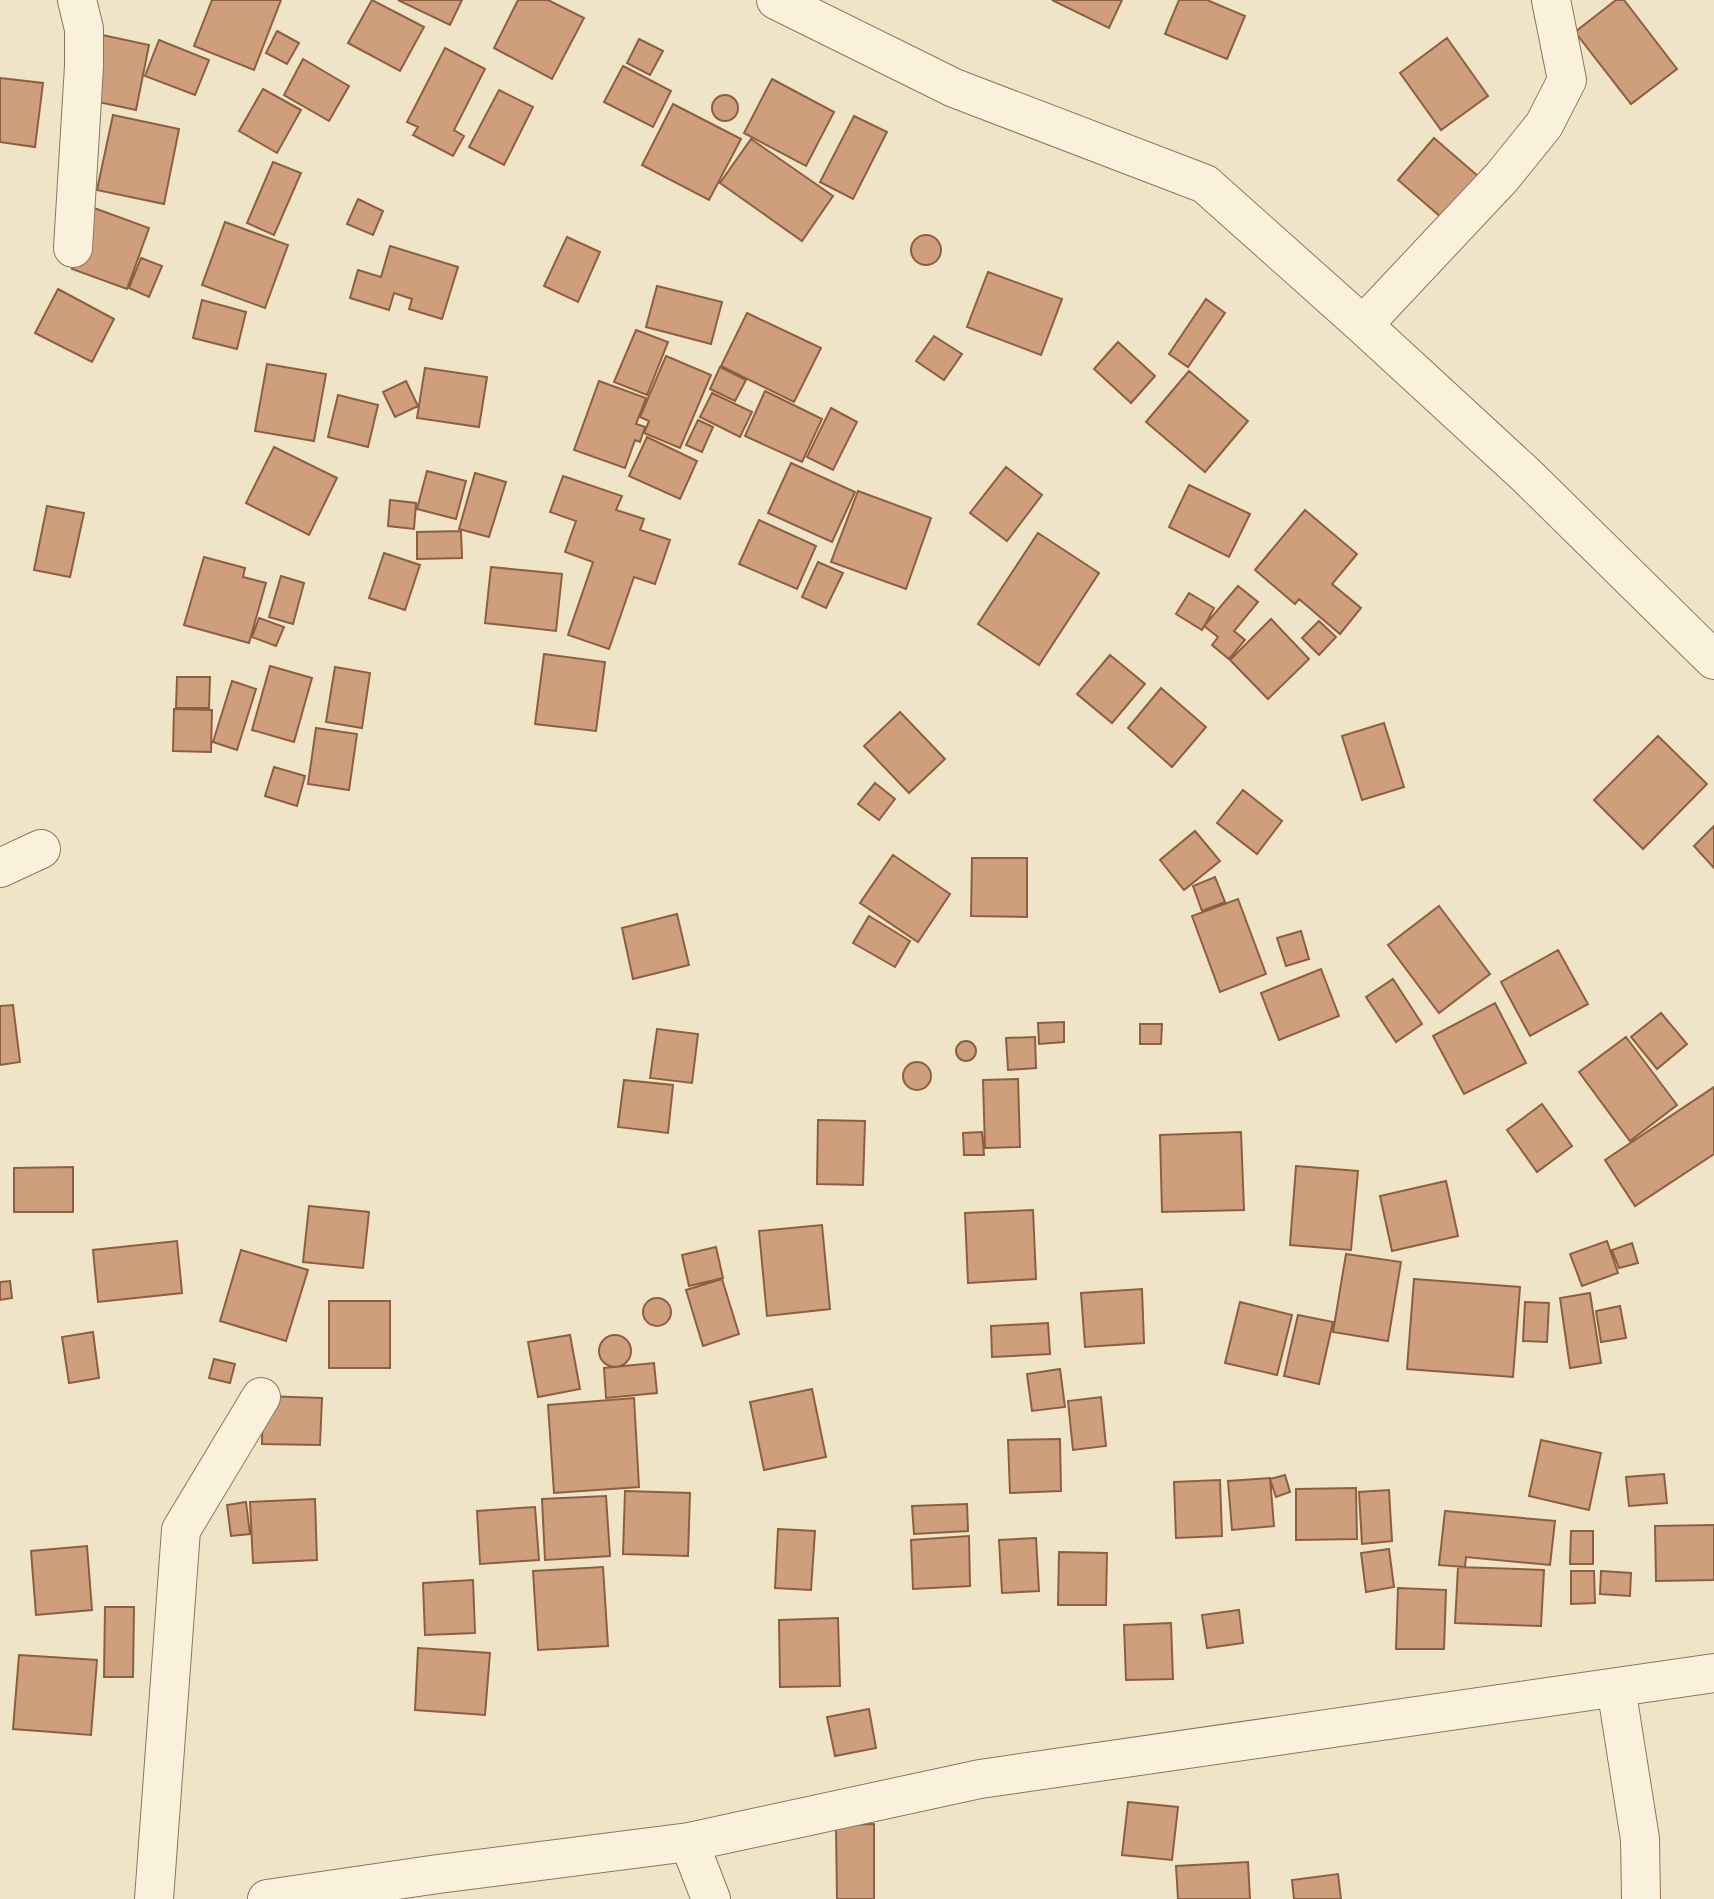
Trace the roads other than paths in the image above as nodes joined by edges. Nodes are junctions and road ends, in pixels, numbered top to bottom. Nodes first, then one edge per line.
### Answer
1 (78, 0) edge
2 (776, 0) edge
3 (1551, 0) edge
4 (73, 248) dead end
5 (1363, 325) junction
6 (1714, 660) edge
7 (41, 849) dead end
8 (0, 868) edge
9 (261, 1397) dead end
10 (1714, 1672) edge
11 (1616, 1686) junction
12 (689, 1842) junction
13 (154, 1899) edge
14 (267, 1899) edge
15 (711, 1899) edge
16 (1641, 1899) edge

1 - 4 street
2 - 5 street
3 - 5 street
5 - 6 street
7 - 8 street
9 - 13 street
10 - 11 street
11 - 12 street
11 - 16 street
12 - 14 street
12 - 15 street

